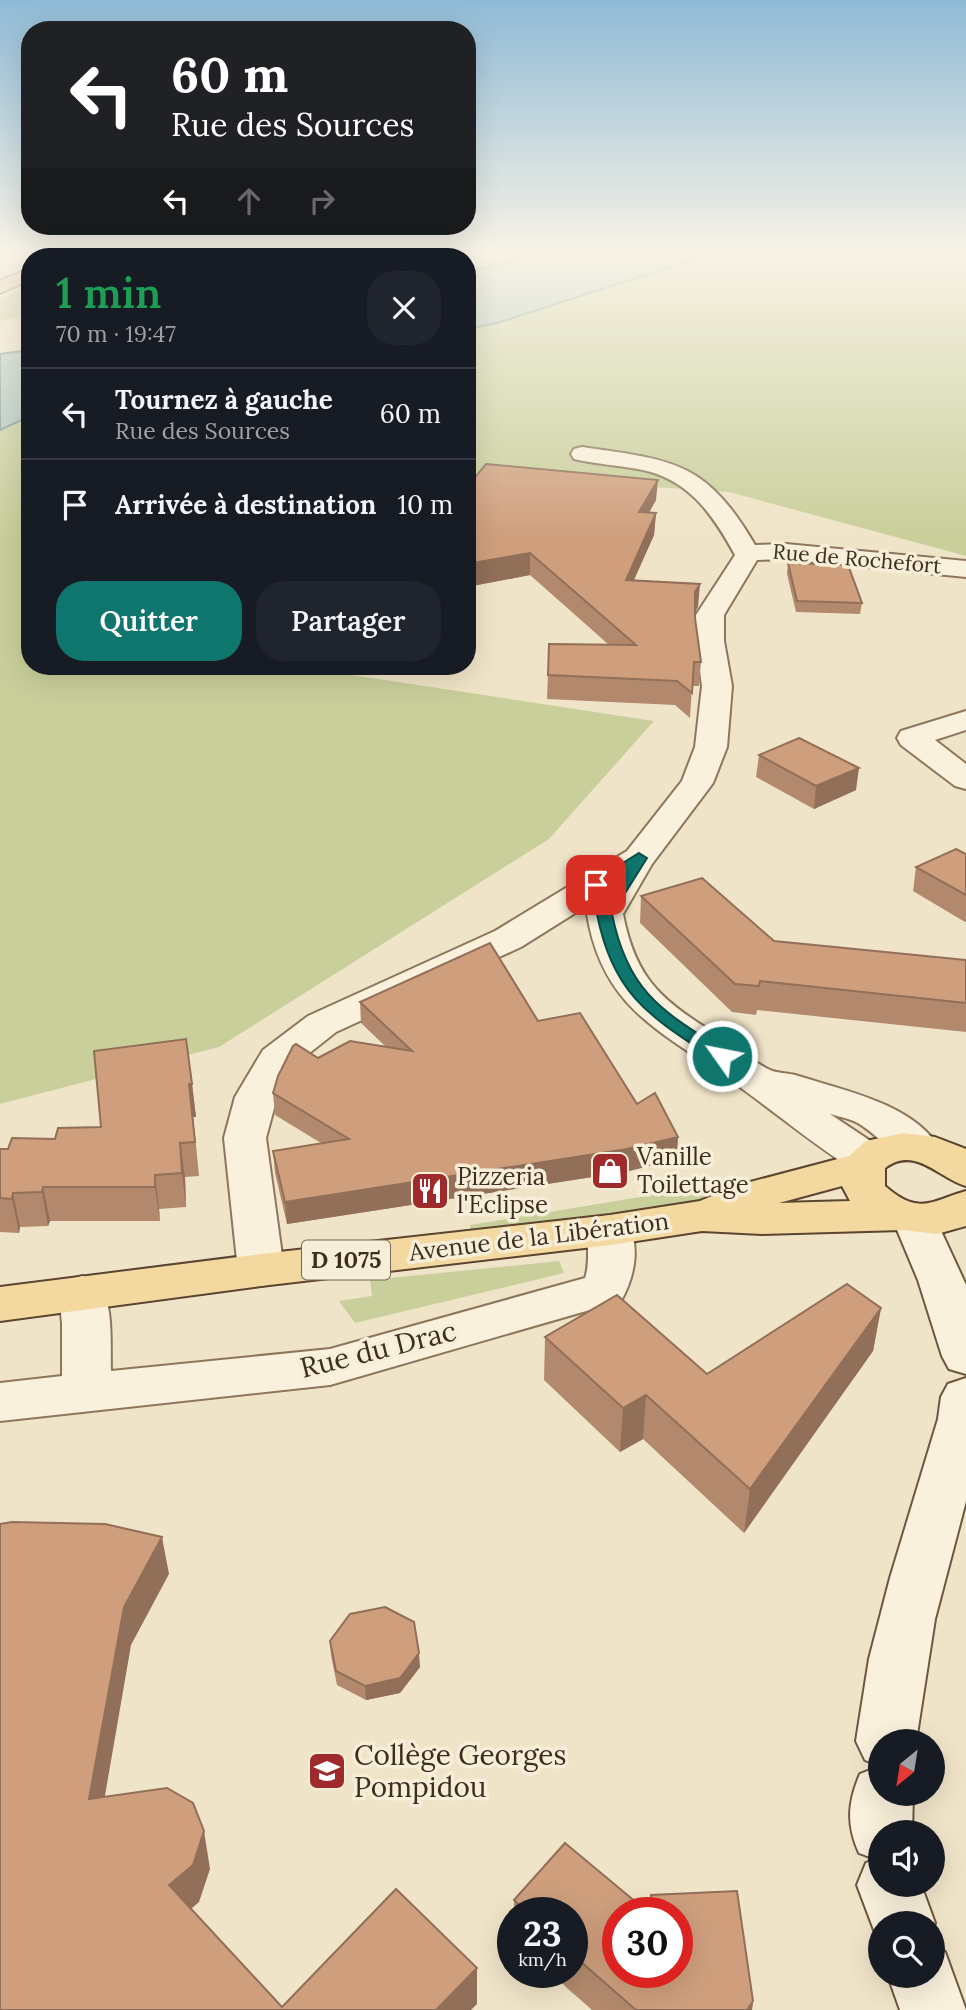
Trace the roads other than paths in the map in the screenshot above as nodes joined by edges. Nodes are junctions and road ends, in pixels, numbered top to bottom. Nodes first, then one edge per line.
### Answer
1 (582, 454) dead end
2 (748, 555) junction
3 (966, 569) edge
4 (966, 720) edge
5 (966, 779) edge
6 (639, 858) junction
7 (748, 1073) junction
8 (946, 1155) edge
9 (866, 1163) junction
10 (966, 1206) edge
11 (702, 1216) junction
12 (908, 1216) junction
13 (610, 1230) junction
14 (261, 1270) junction
15 (82, 1293) junction
16 (0, 1304) edge
17 (966, 1356) edge
18 (87, 1391) junction
19 (966, 1397) edge
20 (0, 1402) edge
21 (887, 1729) edge
22 (926, 1988) edge
23 (934, 2010) edge

1 - 2 street
2 - 3 street, Rue de Rochefort
2 - 6 street
4 - 5 street
6 - 7 street
6 - 14 street
7 - 8 street
7 - 9 street
8 - 9 main road, Avenue de la Libération
9 - 11 main road, Avenue de la Libération / D 1075
9 - 12 main road
10 - 12 main road, Avenue de la Libération
11 - 12 main road, Avenue de la Libération / D 1075
11 - 13 main road, Avenue de la Libération / D 1075
12 - 17 street
13 - 14 main road, Avenue de la Libération / D 1075
13 - 18 street, Rue du Drac
14 - 15 main road, Avenue de la Libération / D 1075
15 - 16 main road, Avenue de la Libération / D 1075
15 - 18 street
18 - 20 street, Rue du Drac
19 - 21 street
22 - 23 street

